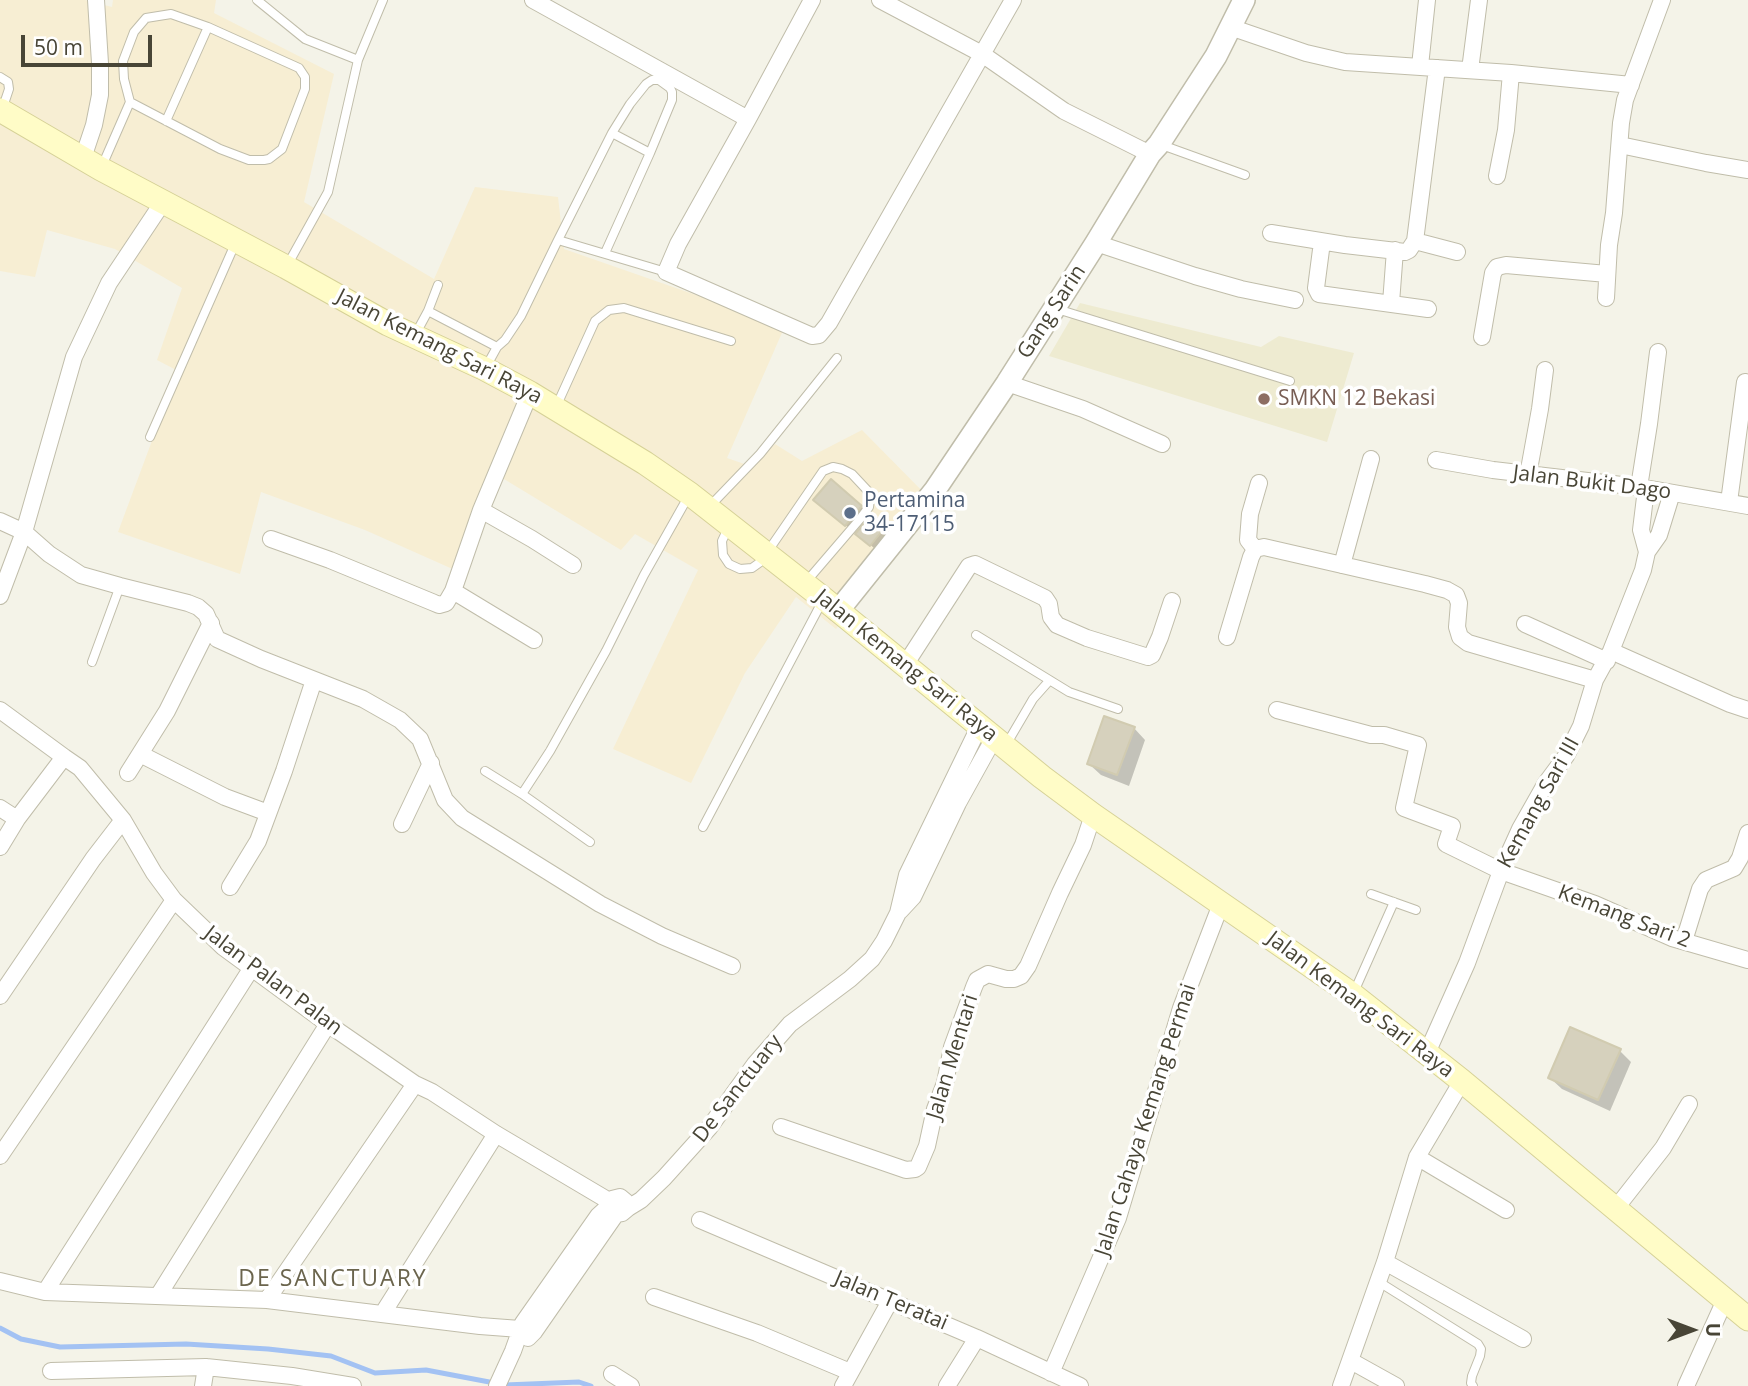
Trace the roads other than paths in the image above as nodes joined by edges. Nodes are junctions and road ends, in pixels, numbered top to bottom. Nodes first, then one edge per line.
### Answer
1 (96, 0) edge
2 (257, 0) edge
3 (383, 0) edge
4 (533, 0) edge
5 (812, 0) edge
6 (880, 0) edge
7 (1013, 0) edge
8 (1244, 0) edge
9 (1427, 0) edge
10 (1479, 0) edge
11 (1662, 0) edge
12 (208, 27) junction
13 (1230, 27) junction
14 (982, 54) junction
15 (358, 60) junction
16 (1420, 66) junction
17 (1437, 68) junction
18 (1470, 70) junction
19 (1511, 73) junction
20 (0, 76) edge
21 (1631, 85) junction
22 (130, 102) junction
23 (1, 110) edge
24 (748, 118) junction
25 (166, 121) junction
26 (612, 133) junction
27 (1620, 145) junction
28 (1155, 149) junction
29 (650, 153) junction
30 (92, 163) junction
31 (1748, 170) edge
32 (1245, 175) dead end
33 (1497, 176) dead end
34 (163, 202) junction
35 (1270, 233) dead end
36 (558, 240) junction
37 (237, 241) junction
38 (1415, 241) junction
39 (1322, 242) junction
40 (1097, 243) junction
41 (1395, 250) junction
42 (605, 253) junction
43 (1457, 253) dead end
44 (286, 267) junction
45 (666, 272) junction
46 (1607, 274) junction
47 (438, 285) dead end
48 (1606, 298) dead end
49 (1295, 300) dead end
50 (1391, 303) junction
51 (1054, 308) junction
52 (1428, 309) dead end
53 (428, 311) junction
54 (415, 336) junction
55 (1482, 337) dead end
56 (731, 341) dead end
57 (497, 347) junction
58 (1658, 352) dead end
59 (837, 358) dead end
60 (485, 369) junction
61 (1545, 370) dead end
62 (1290, 381) dead end
63 (1745, 382) dead end
64 (1007, 383) junction
65 (530, 393) junction
66 (555, 408) junction
67 (150, 437) dead end
68 (1162, 444) dead end
69 (1371, 459) dead end
70 (1436, 460) dead end
71 (1528, 475) junction
72 (1259, 483) dead end
73 (1642, 488) junction
74 (1672, 493) junction
75 (699, 501) junction
76 (1729, 502) junction
77 (1748, 506) edge
78 (481, 510) junction
79 (0, 521) edge
80 (729, 525) junction
81 (24, 532) junction
82 (271, 539) dead end
83 (1255, 549) junction
84 (1647, 552) junction
85 (766, 554) junction
86 (573, 565) dead end
87 (1342, 565) junction
88 (804, 584) junction
89 (120, 586) junction
90 (453, 591) junction
91 (0, 596) edge
92 (1172, 601) dead end
93 (831, 605) junction
94 (211, 623) junction
95 (1525, 624) dead end
96 (976, 635) dead end
97 (1227, 637) dead end
98 (534, 640) dead end
99 (1609, 656) junction
100 (92, 662) dead end
101 (905, 665) junction
102 (314, 680) junction
103 (1595, 680) junction
104 (1049, 681) junction
105 (1118, 709) dead end
106 (0, 710) edge
107 (1277, 710) dead end
108 (1748, 710) edge
109 (993, 737) junction
110 (140, 754) junction
111 (64, 757) junction
112 (431, 763) junction
113 (485, 771) dead end
114 (128, 772) dead end
115 (522, 794) junction
116 (0, 808) edge
117 (268, 813) junction
118 (1093, 815) junction
119 (17, 819) junction
120 (123, 820) junction
121 (402, 824) dead end
122 (703, 827) dead end
123 (1748, 833) edge
124 (590, 842) dead end
125 (0, 847) edge
126 (1501, 871) junction
127 (230, 887) dead end
128 (1371, 894) dead end
129 (174, 900) junction
130 (1394, 902) junction
131 (1221, 904) junction
132 (1416, 910) dead end
133 (1684, 941) junction
134 (1748, 960) edge
135 (732, 967) dead end
136 (251, 969) junction
137 (1353, 995) junction
138 (0, 996) edge
139 (328, 1024) junction
140 (1427, 1053) junction
141 (1462, 1081) junction
142 (415, 1084) junction
143 (1689, 1104) dead end
144 (781, 1127) dead end
145 (496, 1135) junction
146 (0, 1156) edge
147 (1417, 1157) junction
148 (614, 1204) junction
149 (1616, 1208) junction
150 (1506, 1210) dead end
151 (700, 1220) dead end
152 (1385, 1262) junction
153 (0, 1281) edge
154 (1379, 1282) junction
155 (45, 1292) junction
156 (158, 1296) junction
157 (654, 1297) dead end
158 (267, 1300) junction
159 (1725, 1300) junction
160 (890, 1301) junction
161 (383, 1313) junction
162 (1748, 1319) edge
163 (527, 1331) junction
164 (977, 1338) junction
165 (1523, 1339) dead end
166 (1351, 1361) junction
167 (206, 1367) junction
168 (51, 1371) dead end
169 (1051, 1373) junction
170 (612, 1374) dead end
171 (846, 1379) edge
172 (291, 1381) edge
173 (497, 1385) edge
174 (1075, 1385) edge
175 (203, 1386) edge
176 (353, 1386) edge
177 (631, 1386) edge
178 (947, 1386) edge
179 (1340, 1386) edge
180 (1396, 1386) edge
181 (1473, 1386) edge
182 (1686, 1386) edge

1 - 30 street
2 - 15 lane
3 - 15 lane
4 - 24 street
5 - 24 street
6 - 14 street
7 - 14 street
8 - 13 street, Gang Sarin
9 - 16 street
10 - 18 street
11 - 21 street
12 - 22 lane
12 - 25 lane
12 - 25 lane
13 - 16 street
13 - 28 street, Gang Sarin
14 - 28 street
14 - 45 street
15 - 44 lane
16 - 17 street
17 - 18 street
17 - 38 street
18 - 19 street
19 - 21 street
19 - 33 street
20 - 23 lane
21 - 27 street
22 - 25 lane
22 - 30 lane
23 - 30 main road, Jalan Kemang Sari Raya
24 - 45 street
26 - 29 lane
26 - 29 lane
26 - 36 lane
27 - 31 street
27 - 46 street
28 - 32 lane
28 - 40 street, Gang Sarin
29 - 42 lane
30 - 34 main road, Jalan Kemang Sari Raya
34 - 37 main road, Jalan Kemang Sari Raya
34 - 81 street
35 - 39 street
36 - 42 lane
36 - 57 lane
37 - 44 main road, Jalan Kemang Sari Raya
37 - 67 lane
38 - 41 street
38 - 43 street
39 - 41 street
39 - 50 street
40 - 49 street
40 - 51 street, Gang Sarin
41 - 50 street
42 - 45 lane
44 - 54 main road, Jalan Kemang Sari Raya
46 - 48 street
46 - 55 street
47 - 53 lane
50 - 52 street
51 - 62 lane
51 - 64 street, Gang Sarin
53 - 54 lane
53 - 57 lane
54 - 60 main road, Jalan Kemang Sari Raya
56 - 66 lane
57 - 60 lane
58 - 73 street, Kemang Sari III
59 - 75 lane
60 - 65 main road, Jalan Kemang Sari Raya
61 - 71 street
63 - 76 street
64 - 68 street
64 - 93 street, Gang Sarin
65 - 66 main road, Jalan Kemang Sari Raya
65 - 78 street
66 - 75 main road, Jalan Kemang Sari Raya
69 - 87 street
70 - 71 street, Jalan Bukit Dago
71 - 73 street, Jalan Bukit Dago
72 - 83 street
73 - 74 street, Jalan Bukit Dago
73 - 84 street, Kemang Sari III
74 - 76 street, Jalan Bukit Dago
74 - 84 street, Kemang Sari III
75 - 80 main road, Jalan Kemang Sari Raya
75 - 115 lane
76 - 77 street, Jalan Bukit Dago
78 - 86 street
78 - 90 street
79 - 81 street
80 - 85 main road, Jalan Kemang Sari Raya
80 - 85 lane
81 - 89 street
81 - 91 street
82 - 90 street
83 - 87 street
83 - 97 street
84 - 99 street, Kemang Sari III
85 - 88 main road, Jalan Kemang Sari Raya
85 - 88 lane
87 - 103 street
88 - 93 main road, Jalan Kemang Sari Raya
89 - 94 street
89 - 100 lane
90 - 98 street
92 - 101 street
93 - 101 main road, Jalan Kemang Sari Raya
93 - 122 lane
94 - 102 street
94 - 110 street
95 - 99 street
96 - 104 lane
99 - 103 street, Kemang Sari III
99 - 108 street
101 - 109 main road, Jalan Kemang Sari Raya
102 - 112 street
102 - 117 street
103 - 126 street, Kemang Sari III
104 - 105 lane
104 - 109 lane
106 - 111 street, Jalan Palan Palan
107 - 126 street, Kemang Sari 2
109 - 118 main road, Jalan Kemang Sari Raya
109 - 148 street, De Sanctuary
110 - 114 street
110 - 117 street
111 - 119 street
111 - 120 street, Jalan Palan Palan
112 - 121 street
112 - 135 street
113 - 115 lane
115 - 124 lane
116 - 119 street
117 - 127 street
118 - 131 main road, Jalan Kemang Sari Raya
118 - 144 street, Jalan Mentari
119 - 125 street
120 - 129 street, Jalan Palan Palan
120 - 138 street
123 - 133 street
126 - 133 street, Kemang Sari 2
126 - 140 street, Kemang Sari III
128 - 130 lane
129 - 136 street, Jalan Palan Palan
129 - 146 street
130 - 132 lane
130 - 137 lane
131 - 137 main road, Jalan Kemang Sari Raya
131 - 169 street, Jalan Cahaya Kemang Permai
133 - 134 street, Kemang Sari 2
136 - 139 street, Jalan Palan Palan
136 - 155 street
137 - 140 main road, Jalan Kemang Sari Raya
139 - 142 street, Jalan Palan Palan
139 - 156 street
140 - 141 main road, Jalan Kemang Sari Raya
141 - 147 street
141 - 149 main road, Jalan Kemang Sari Raya
142 - 145 street, Jalan Palan Palan
142 - 158 street
143 - 149 street
145 - 148 street, Jalan Palan Palan
145 - 161 street
147 - 150 street
147 - 152 street
148 - 163 street
149 - 159 main road, Jalan Kemang Sari Raya
151 - 160 street, Jalan Teratai
152 - 154 street
152 - 165 street
153 - 155 street
154 - 166 street
154 - 181 lane
155 - 156 street
156 - 158 street
157 - 171 street
158 - 161 street
159 - 162 main road, Jalan Kemang Sari Raya
159 - 182 street
160 - 164 street, Jalan Teratai
160 - 171 street
161 - 163 street
163 - 173 street
164 - 169 street, Jalan Teratai
164 - 178 street
166 - 179 street
166 - 180 street
167 - 168 street
167 - 172 street
167 - 175 street
169 - 174 street, Jalan Teratai
170 - 177 street
172 - 176 street

